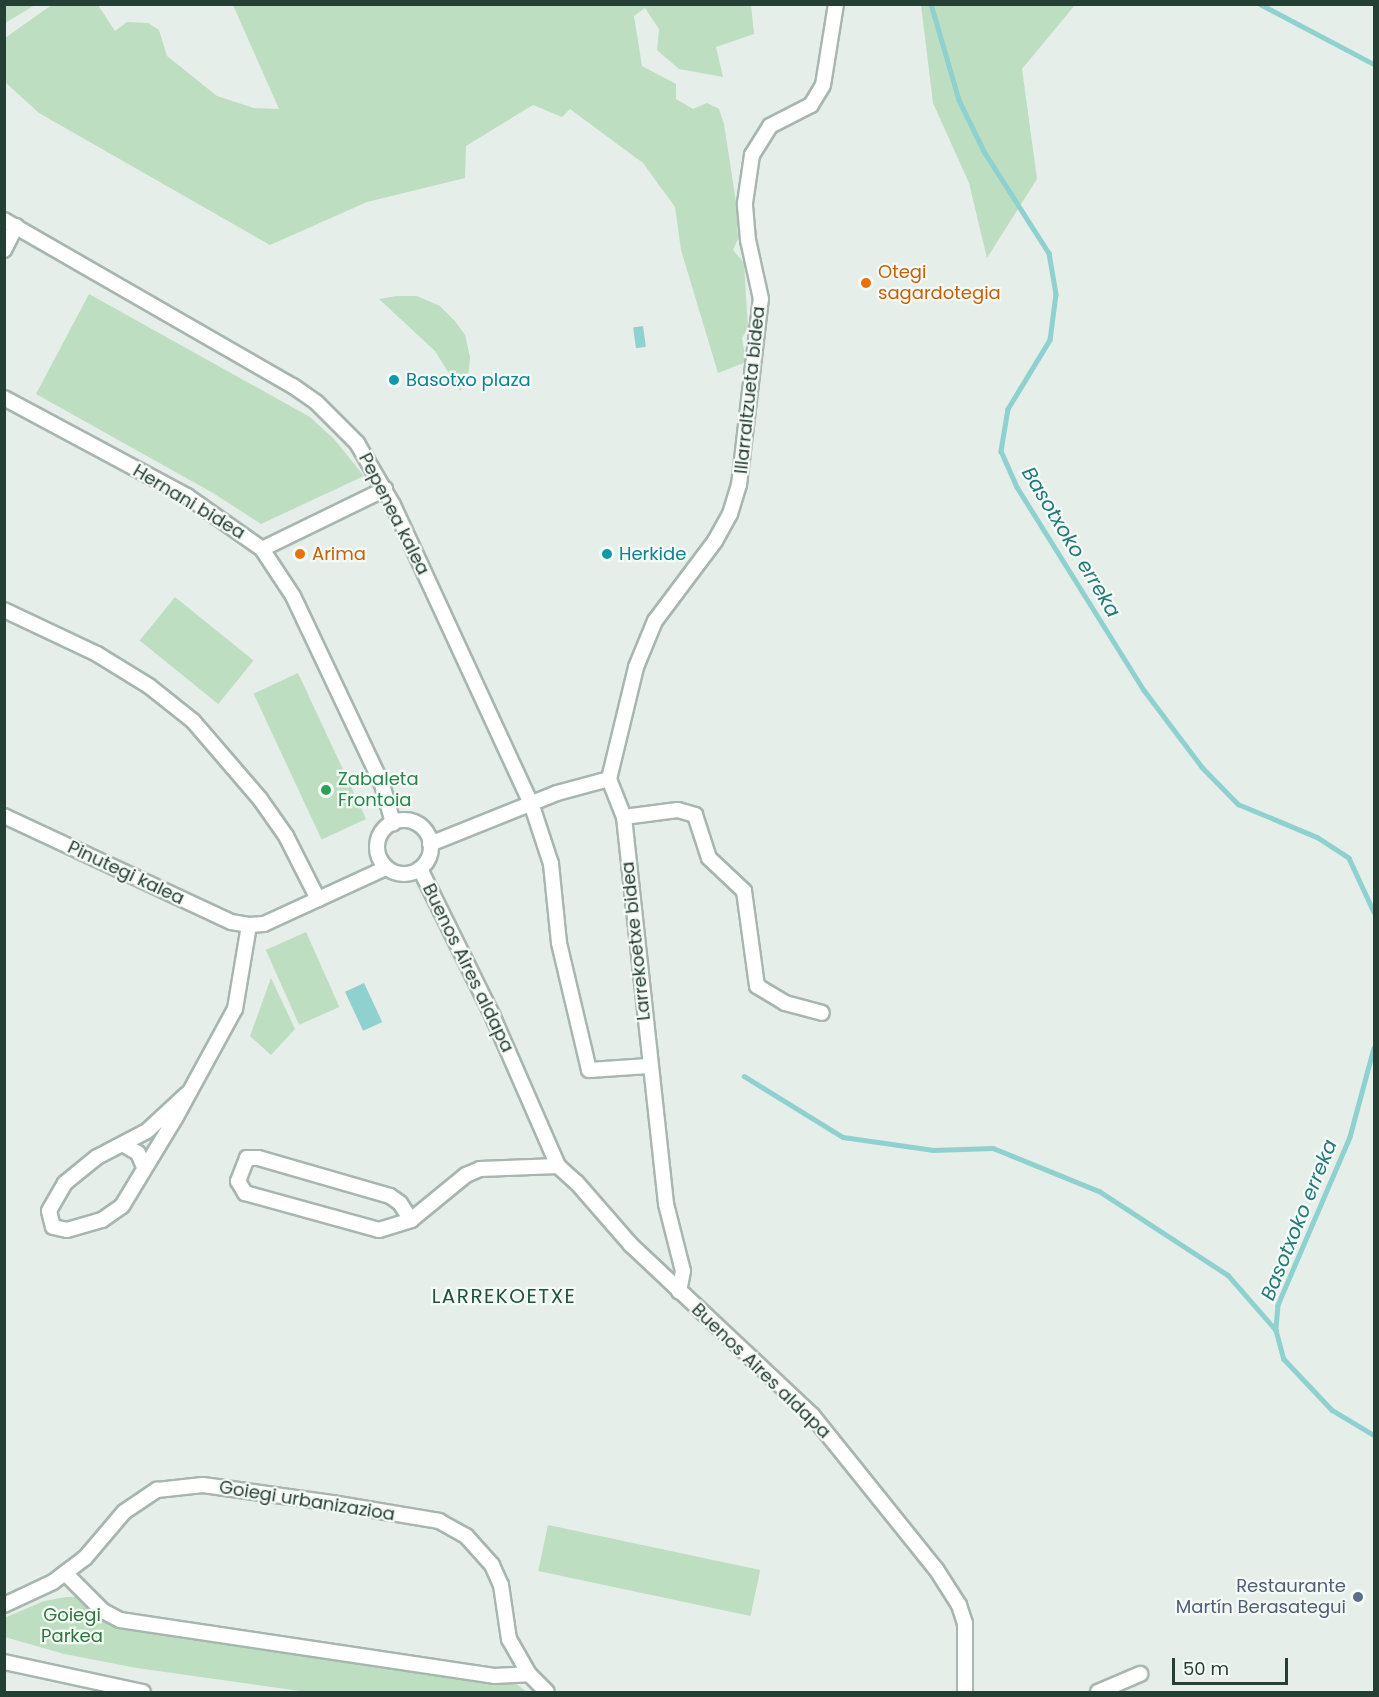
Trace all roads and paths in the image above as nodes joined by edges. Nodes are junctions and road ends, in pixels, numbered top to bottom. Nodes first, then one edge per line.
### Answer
1 (836, 4) edge
2 (10, 223) edge
3 (4, 250) edge
4 (4, 398) edge
5 (385, 489) junction
6 (262, 549) junction
7 (4, 610) edge
8 (609, 779) junction
9 (531, 803) junction
10 (4, 816) edge
11 (624, 817) junction
12 (393, 823) junction
13 (430, 844) junction
14 (386, 868) junction
15 (420, 869) junction
16 (318, 899) junction
17 (249, 926) junction
18 (822, 1013) dead end
19 (649, 1066) junction
20 (187, 1094) junction
21 (124, 1145) junction
22 (558, 1166) junction
23 (144, 1167) junction
24 (411, 1220) junction
25 (680, 1292) junction
26 (65, 1573) junction
27 (4, 1605) edge
28 (4, 1662) edge
29 (529, 1674) junction
30 (1140, 1674) dead end
31 (143, 1692) edge
32 (547, 1692) edge
33 (965, 1692) edge
34 (1098, 1692) edge

1 - 8 street, Illarraltzueta bidea
2 - 3 street
2 - 5 street, Pepenea kalea
4 - 6 street, Hernani bidea
5 - 6 street
5 - 9 street, Pepenea kalea
6 - 12 street, Hernani bidea
7 - 16 street
8 - 9 street
8 - 11 street, Larrekoetxe bidea
9 - 13 street
9 - 19 street, Pepenea kalea
10 - 17 street, Pinutegi kalea
11 - 18 street
11 - 19 street, Larrekoetxe bidea
12 - 13 street
12 - 14 street
13 - 15 street
14 - 15 street
14 - 16 street
15 - 22 street, Buenos Aires aldapa
16 - 17 street
17 - 20 street
19 - 25 street, Larrekoetxe bidea
20 - 21 street
20 - 23 street
21 - 23 street
21 - 23 street
22 - 24 street
22 - 25 street, Buenos Aires aldapa
24 - 24 street
25 - 33 street, Buenos Aires aldapa
26 - 27 street, Goiegi urbanizazioa
26 - 29 street
26 - 29 street, Goiegi urbanizazioa
28 - 31 street
29 - 32 street, Goiegi urbanizazioa
30 - 34 street

